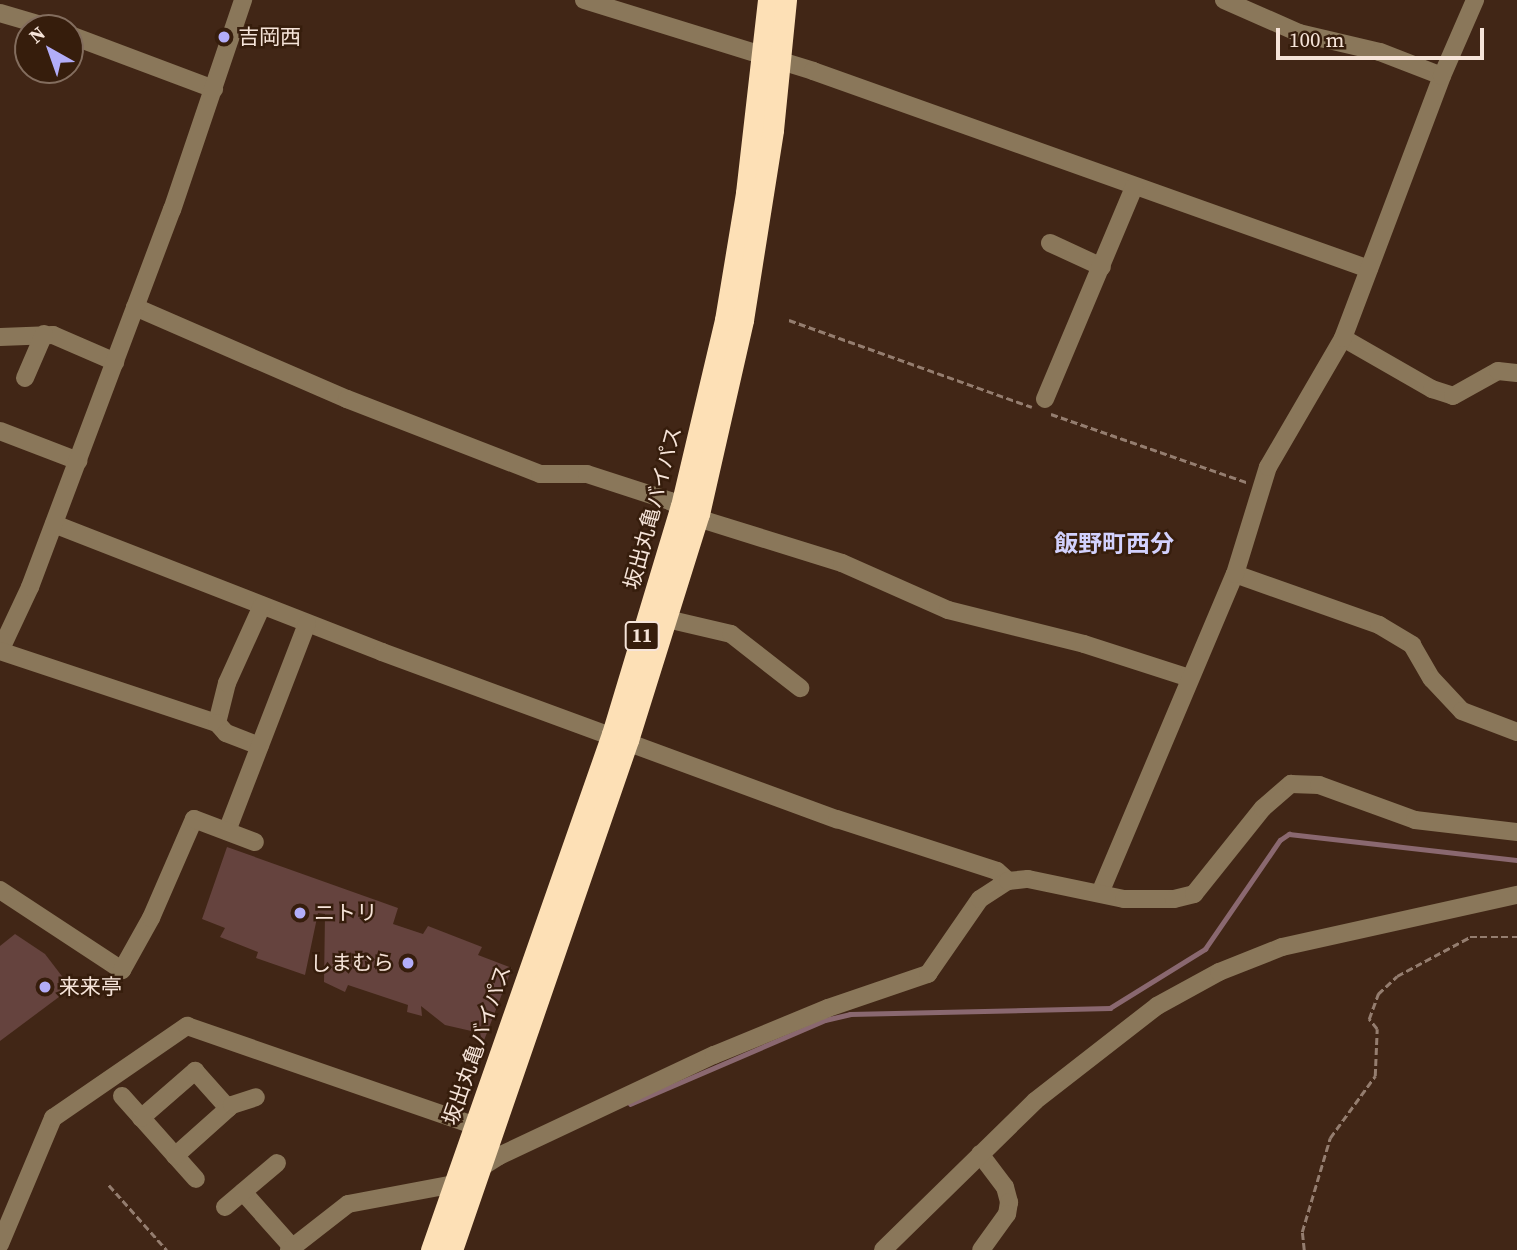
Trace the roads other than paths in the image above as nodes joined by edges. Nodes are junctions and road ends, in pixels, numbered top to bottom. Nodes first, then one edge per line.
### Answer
1 (243, 0) edge
2 (584, 0) edge
3 (768, 0) edge
4 (786, 0) edge
5 (1224, 0) edge
6 (1475, 0) edge
7 (84, 39) edge
8 (771, 59) junction
9 (1442, 76) junction
10 (214, 89) junction
11 (1135, 187) junction
12 (1050, 243) dead end
13 (1102, 267) junction
14 (1369, 269) junction
15 (135, 307) junction
16 (44, 334) junction
17 (0, 337) edge
18 (1343, 338) junction
19 (115, 362) junction
20 (1517, 373) edge
21 (25, 378) dead end
22 (1042, 406) road end
23 (0, 431) edge
24 (78, 461) junction
25 (683, 507) junction
26 (54, 524) junction
27 (1235, 574) junction
28 (261, 606) junction
29 (667, 619) junction
30 (307, 624) junction
31 (0, 651) edge
32 (1189, 678) junction
33 (800, 688) dead end
34 (217, 723) junction
35 (1517, 732) edge
36 (620, 737) junction
37 (260, 746) junction
38 (227, 831) junction
39 (1517, 832) edge
40 (255, 842) dead end
41 (1008, 881) junction
42 (0, 890) edge
43 (1100, 893) junction
44 (1517, 895) edge
45 (122, 1096) dead end
46 (256, 1097) dead end
47 (228, 1108) junction
48 (141, 1118) junction
49 (475, 1126) junction
50 (980, 1154) junction
51 (175, 1156) junction
52 (277, 1163) dead end
53 (480, 1168) junction
54 (195, 1179) dead end
55 (455, 1184) junction
56 (243, 1192) junction
57 (226, 1207) dead end
58 (0, 1244) edge
59 (290, 1249) edge
60 (431, 1250) edge
61 (452, 1250) edge
62 (883, 1250) edge
63 (981, 1250) edge

1 - 10 street
2 - 8 street
3 - 8 highway, 坂出丸亀バイパス / 11
4 - 8 highway, 坂出丸亀バイパス / 11
5 - 9 street
6 - 9 street
7 - 10 street
8 - 11 street
8 - 25 highway, 坂出丸亀バイパス / 11
9 - 14 street
10 - 15 street
11 - 13 street
11 - 14 street
12 - 13 street
13 - 22 street
14 - 18 street
15 - 19 street
15 - 25 street
16 - 17 street
16 - 19 street
16 - 21 street
18 - 20 street
18 - 27 street
19 - 24 street
23 - 24 street
24 - 26 street
25 - 29 highway, 坂出丸亀バイパス / 11
25 - 32 street
25 - 36 highway, 坂出丸亀バイパス / 11
26 - 28 street
26 - 31 street
27 - 32 street
27 - 35 street
28 - 30 street
28 - 34 street
29 - 33 street
29 - 36 highway, 坂出丸亀バイパス / 11
30 - 36 street
30 - 37 street
31 - 34 street
32 - 43 street
34 - 37 street
36 - 41 street
36 - 49 highway, 坂出丸亀バイパス / 11
36 - 53 highway, 坂出丸亀バイパス / 11
37 - 38 street
38 - 40 street
38 - 42 street
39 - 43 street
41 - 43 street
41 - 53 street
44 - 50 street
45 - 48 street
46 - 47 street
47 - 48 street
47 - 51 street
48 - 51 street
49 - 55 highway, 坂出丸亀バイパス / 11
49 - 58 street
50 - 62 street
50 - 63 street
51 - 54 street
52 - 56 street
53 - 55 street
53 - 61 highway, 坂出丸亀バイパス / 11
55 - 59 street
55 - 60 highway, 坂出丸亀バイパス / 11
56 - 57 street
56 - 59 street

